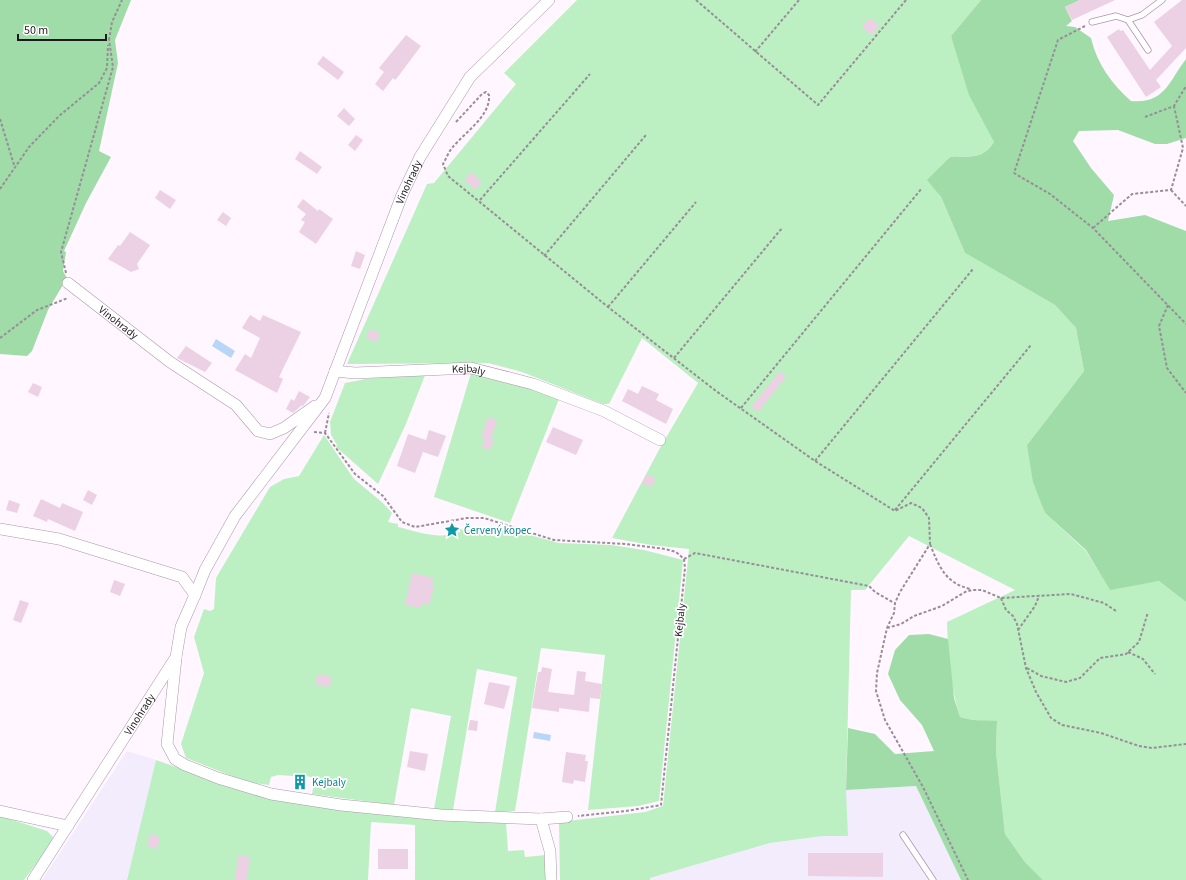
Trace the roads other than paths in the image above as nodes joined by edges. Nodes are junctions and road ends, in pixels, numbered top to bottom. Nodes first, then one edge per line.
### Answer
1 (549, 0) edge
2 (1162, 0) edge
3 (1128, 20) junction
4 (1092, 22) road end
5 (1148, 50) dead end
6 (68, 283) road end
7 (335, 371) junction
8 (325, 398) junction
9 (660, 440) dead end
10 (0, 529) edge
11 (195, 595) junction
12 (176, 657) junction
13 (0, 811) edge
14 (567, 817) road end
15 (541, 819) junction
16 (68, 826) junction
17 (903, 835) dead end
18 (33, 880) edge
19 (551, 880) edge
20 (933, 880) edge

1 - 7 street, Vinohrady
2 - 3 lane
3 - 4 lane
3 - 5 lane
6 - 8 street, Vinohrady
7 - 8 street, Vinohrady
7 - 9 street, Kejbaly
8 - 11 street, Vinohrady
10 - 11 street
11 - 12 street, Vinohrady
12 - 15 street
12 - 16 street, Vinohrady
13 - 16 street
14 - 15 street
15 - 19 street
16 - 18 street, Vinohrady
17 - 20 lane

